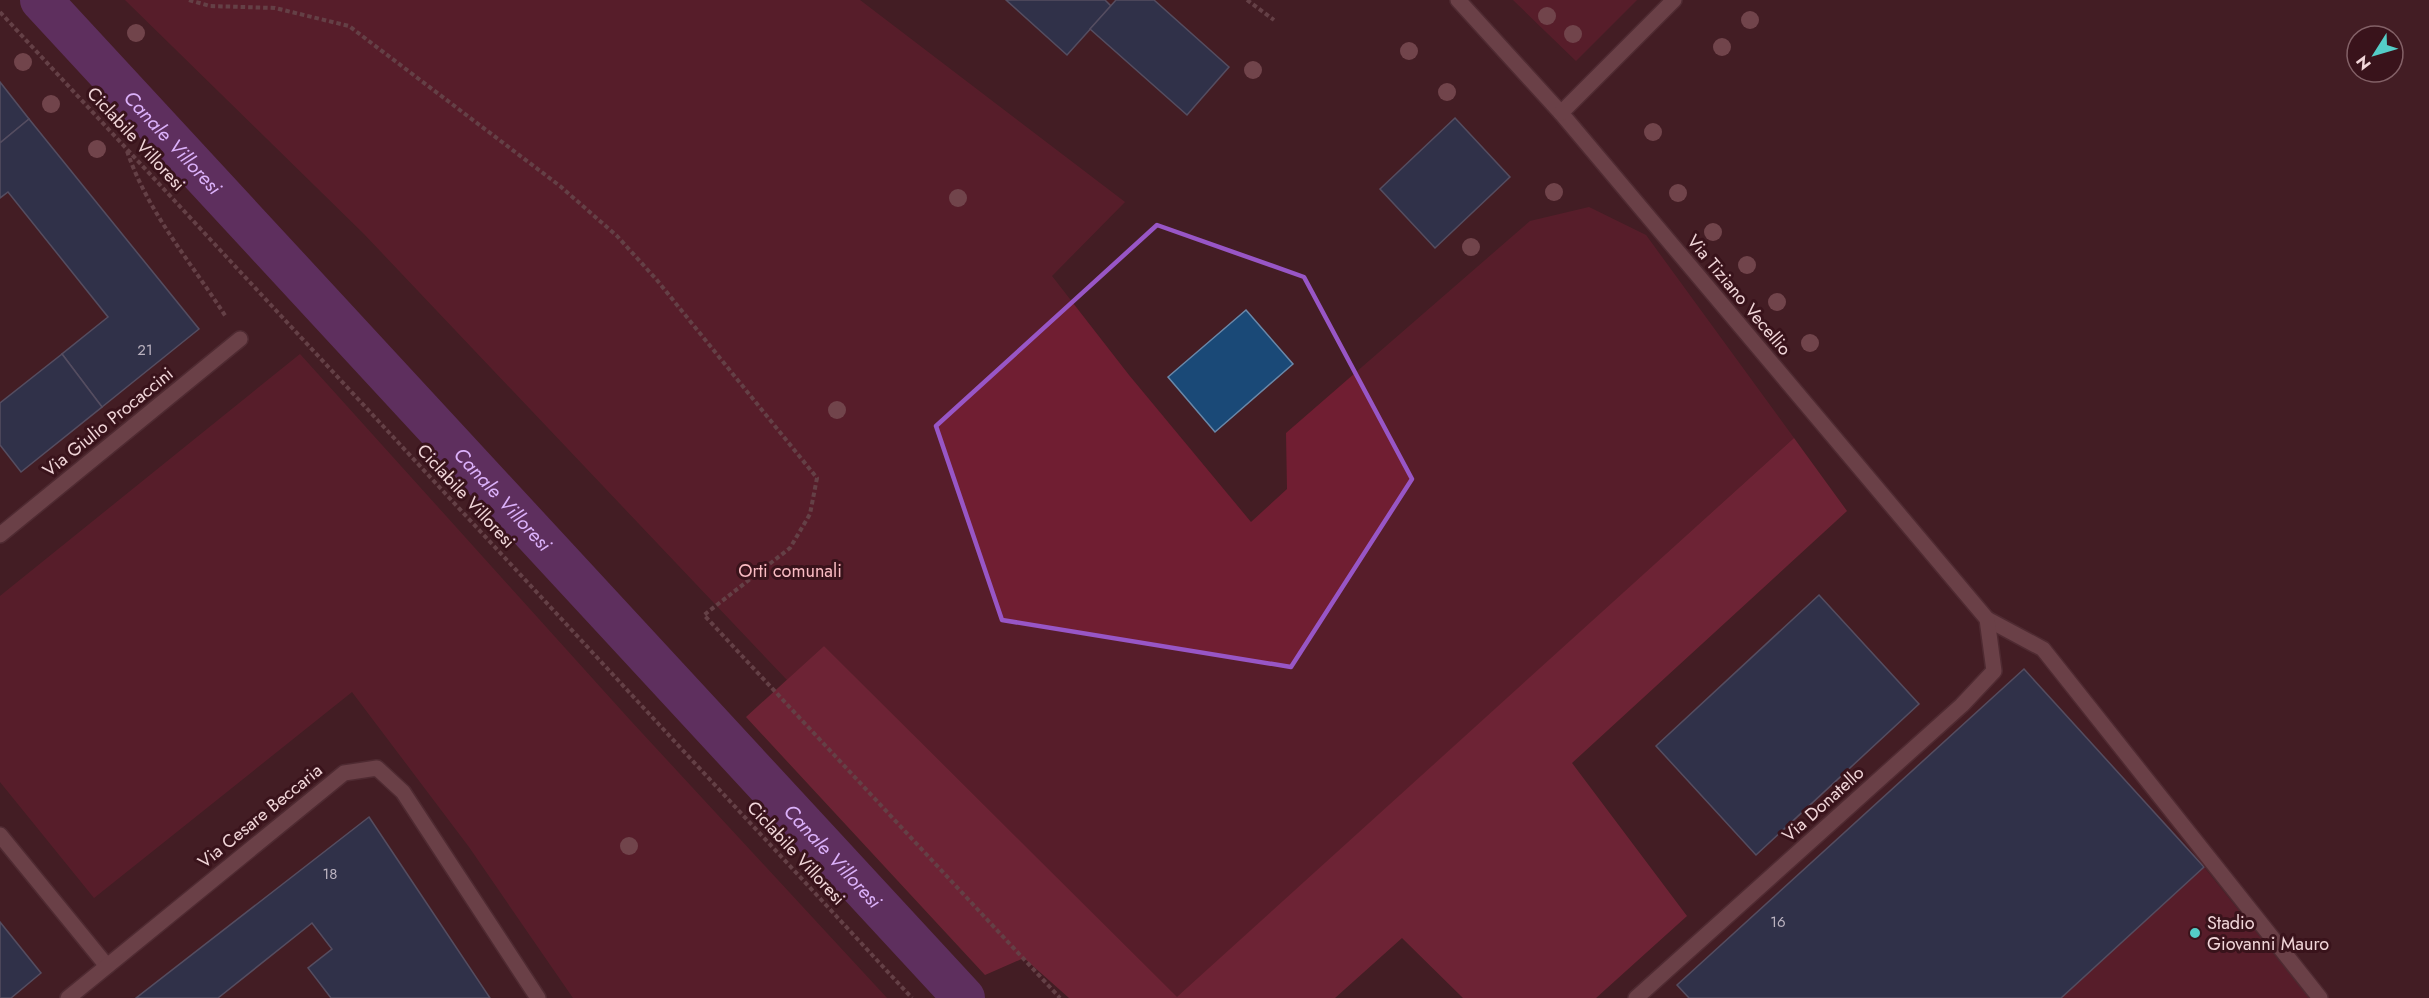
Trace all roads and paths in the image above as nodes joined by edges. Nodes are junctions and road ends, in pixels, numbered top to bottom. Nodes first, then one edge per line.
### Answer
1 (189, 0) edge
2 (1247, 0) edge
3 (1458, 0) edge
4 (1674, 0) edge
5 (0, 12) edge
6 (1274, 20) dead end
7 (1561, 113) junction
8 (126, 148) junction
9 (240, 339) joint
10 (0, 535) edge
11 (1987, 619) junction
12 (0, 835) edge
13 (107, 966) junction
14 (68, 998) edge
15 (537, 998) edge
16 (912, 998) edge
17 (1060, 998) edge
18 (1636, 998) edge
19 (2320, 998) edge

1 - 17 path
2 - 6 path
3 - 7 street, Via Tiziano Vecellio
4 - 7 street
5 - 8 path, Ciclabile Villoresi
7 - 11 street, Via Tiziano Vecellio
8 - 9 path
8 - 16 path, Ciclabile Villoresi
9 - 10 street, Via Giulio Procaccini
11 - 18 street, Via Donatello
11 - 19 street
12 - 13 street
13 - 14 street, Via Cesare Beccaria
13 - 15 street, Via Cesare Beccaria

